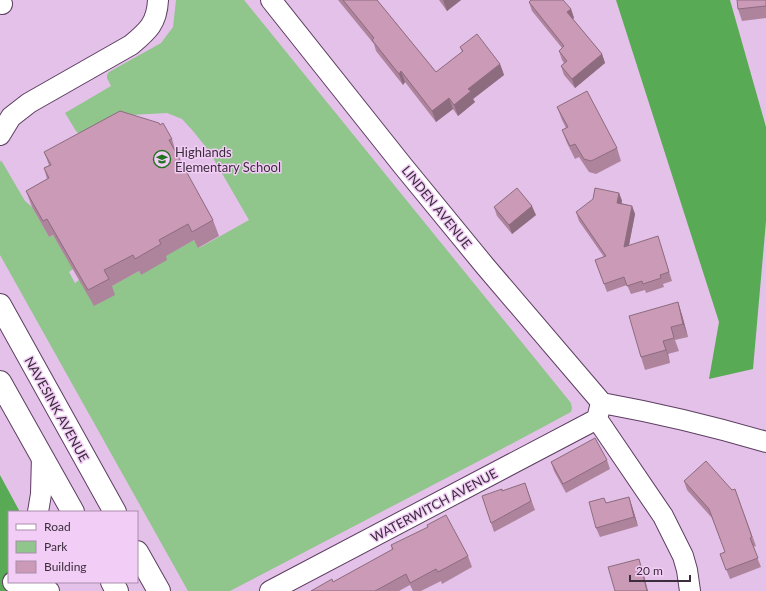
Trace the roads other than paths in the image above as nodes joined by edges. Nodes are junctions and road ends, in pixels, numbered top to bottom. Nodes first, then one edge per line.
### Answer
1 (158, 0) edge
2 (277, 3) edge
3 (1, 133) edge
4 (0, 305) edge
5 (0, 382) edge
6 (599, 411) junction
7 (766, 442) edge
8 (42, 456) junction
9 (38, 511) edge
10 (72, 511) edge
11 (114, 511) edge
12 (138, 554) edge
13 (18, 583) edge
14 (49, 591) edge
15 (159, 591) edge
16 (270, 591) edge
17 (690, 591) edge

1 - 3 street
2 - 6 street, LINDEN AVENUE
4 - 11 highway, NAVESINK AVENUE
5 - 8 highway
6 - 7 street
6 - 16 street, WATERWITCH AVENUE
6 - 17 street, LINDEN AVENUE
8 - 9 street
8 - 10 highway
12 - 15 highway
13 - 14 street

